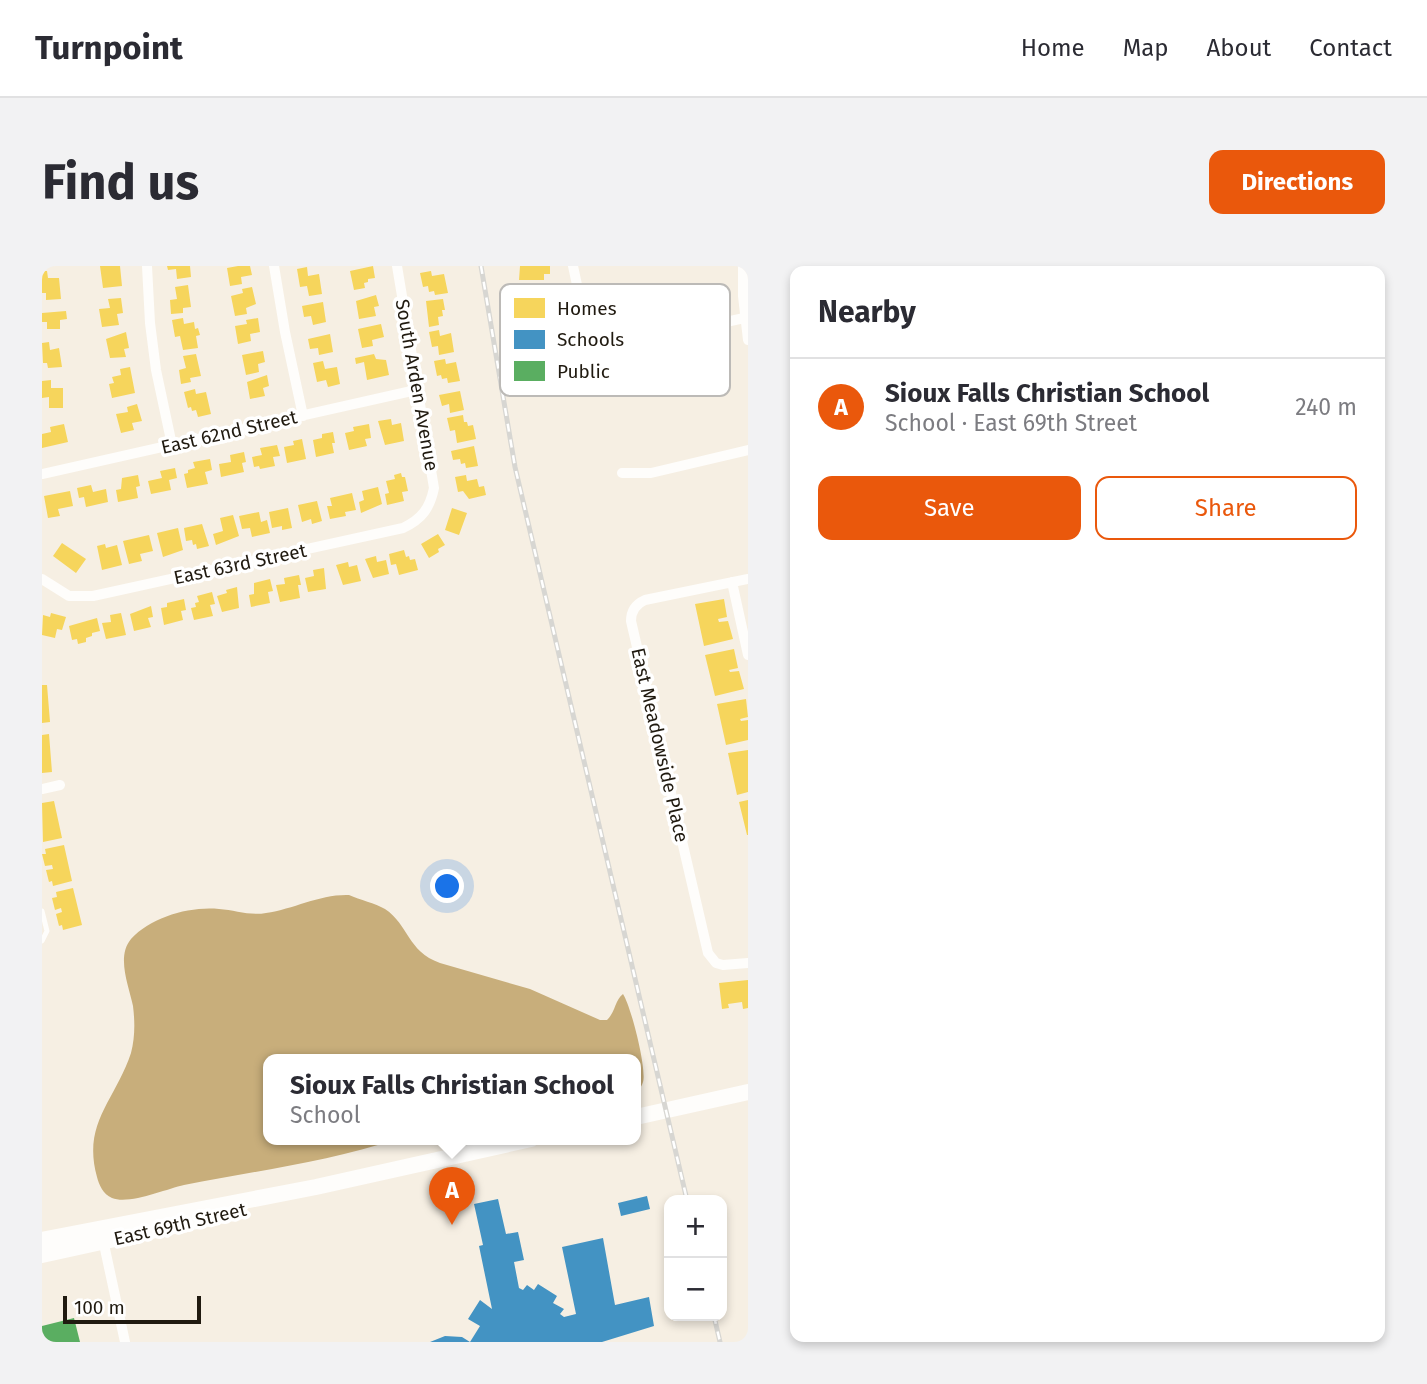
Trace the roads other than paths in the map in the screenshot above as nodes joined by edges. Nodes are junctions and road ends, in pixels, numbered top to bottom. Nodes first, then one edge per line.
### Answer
1 (147, 266) edge
2 (274, 266) edge
3 (397, 266) edge
4 (573, 266) edge
5 (743, 266) edge
6 (577, 284) edge
7 (744, 318) junction
8 (730, 321) edge
9 (748, 340) edge
10 (416, 390) junction
11 (303, 416) junction
12 (172, 445) junction
13 (748, 450) edge
14 (622, 473) dead end
15 (42, 474) edge
16 (430, 504) joint
17 (748, 579) edge
18 (43, 580) edge
19 (732, 582) junction
20 (748, 655) edge
21 (60, 785) dead end
22 (42, 789) edge
23 (42, 911) edge
24 (42, 941) edge
25 (748, 964) edge
26 (748, 1092) edge
27 (641, 1116) edge
28 (504, 1145) edge
29 (101, 1235) junction
30 (42, 1240) edge
31 (42, 1255) edge
32 (125, 1342) edge

1 - 12 street
2 - 11 street
3 - 10 street, South Arden Avenue
4 - 6 street
5 - 7 street
7 - 8 street
7 - 9 street
10 - 11 street, East 62nd Street
10 - 16 street, South Arden Avenue
11 - 12 street, East 62nd Street
12 - 15 street, East 62nd Street
13 - 14 street
16 - 18 street, East 63rd Street
17 - 19 street, East Meadowside Place
19 - 20 street
19 - 25 street, East Meadowside Place
21 - 22 street
23 - 24 lane
26 - 27 main road
28 - 29 main road, East 69th Street
29 - 30 main road, East 69th Street
29 - 31 main road, East 69th Street
29 - 32 street

